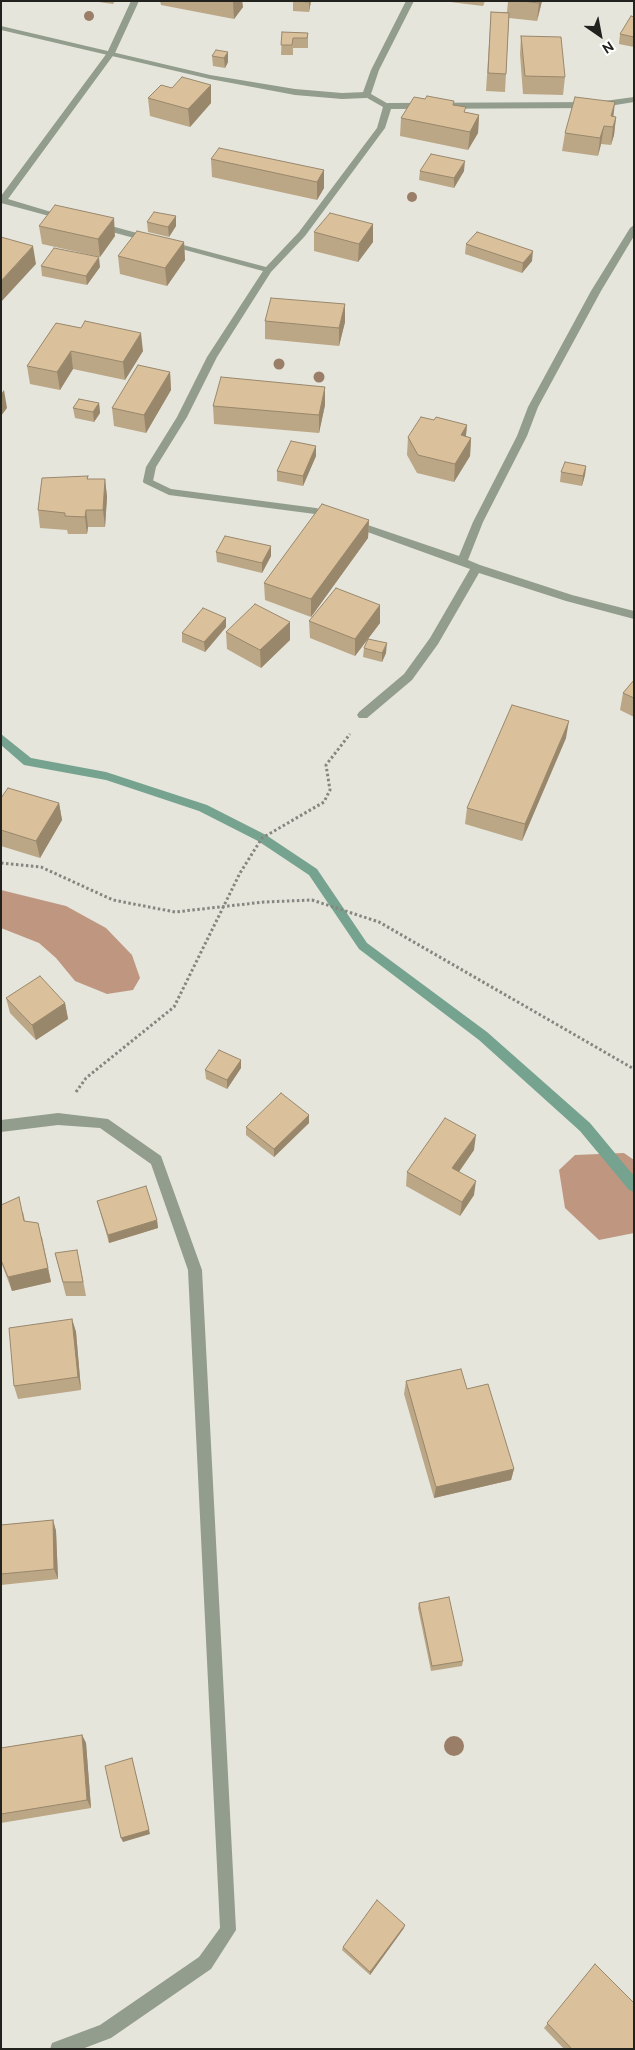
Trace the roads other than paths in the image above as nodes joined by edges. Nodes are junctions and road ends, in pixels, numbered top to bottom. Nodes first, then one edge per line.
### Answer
1 (135, 1) edge
2 (410, 1) edge
3 (1, 28) edge
4 (111, 52) junction
5 (366, 95) junction
6 (634, 99) edge
7 (388, 106) junction
8 (2, 201) edge
9 (634, 228) edge
10 (268, 270) junction
11 (462, 561) junction
12 (476, 568) junction
13 (634, 615) edge
14 (363, 715) road end
15 (1, 1126) edge
16 (58, 2049) edge

1 - 4 street
2 - 5 street
3 - 4 street
4 - 5 street
4 - 8 street
5 - 7 street
6 - 7 street
7 - 10 street
8 - 10 street
9 - 11 street
10 - 11 street
11 - 12 street
12 - 13 street
12 - 14 street
15 - 16 street

